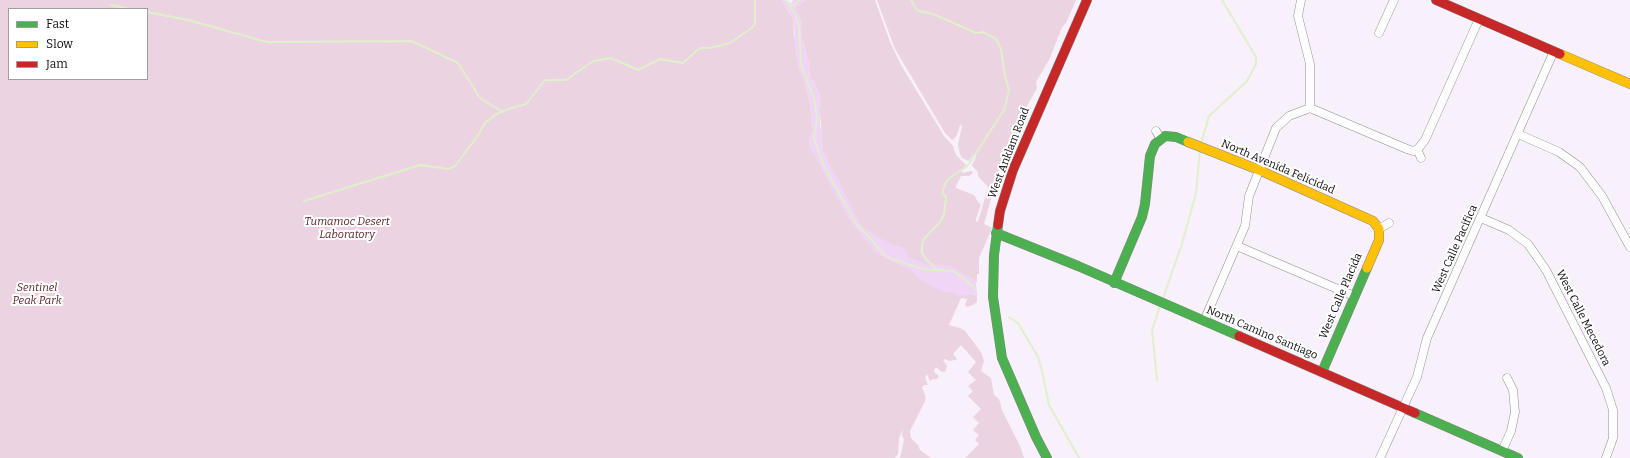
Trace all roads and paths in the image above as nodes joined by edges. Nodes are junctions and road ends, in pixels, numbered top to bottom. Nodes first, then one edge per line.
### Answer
1 (1087, 0) edge
2 (1301, 0) edge
3 (1394, 0) edge
4 (1436, 0) edge
5 (1479, 19) junction
6 (1379, 33) dead end
7 (1554, 51) junction
8 (1630, 84) edge
9 (1310, 108) junction
10 (1518, 134) junction
11 (1418, 149) junction
12 (1421, 158) dead end
13 (1258, 170) junction
14 (1481, 218) junction
15 (1389, 224) dead end
16 (1379, 229) junction
17 (996, 233) junction
18 (1237, 246) junction
19 (1630, 247) edge
20 (1114, 283) junction
21 (1354, 296) junction
22 (1204, 321) junction
23 (1322, 372) junction
24 (1507, 378) dead end
25 (1402, 408) junction
26 (1502, 451) junction
27 (1047, 458) edge
28 (1380, 458) edge
29 (1518, 458) edge
30 (1606, 458) edge

1 - 17 street, West Anklam Road
2 - 9 street
3 - 6 street
4 - 5 street
5 - 7 street
5 - 11 street
7 - 8 street
7 - 10 street, West Calle Pacifica
9 - 11 street
9 - 13 street
10 - 14 street, West Calle Pacifica
10 - 19 street
11 - 12 street
13 - 16 street, North Avenida Felicidad
13 - 18 street
13 - 20 street, North Avenida Felicidad
14 - 25 street, West Calle Pacifica
14 - 30 street, West Calle Mecedora
15 - 16 street
16 - 21 street, West Calle Placida
17 - 20 street, North Camino Santiago
17 - 27 street, West Anklam Road
18 - 21 street
18 - 22 street
20 - 22 street, North Camino Santiago
21 - 23 street, West Calle Placida
22 - 23 street, North Camino Santiago
23 - 25 street, North Camino Santiago
24 - 26 street
25 - 26 street, North Camino Santiago
25 - 28 street, West Calle Pacifica
26 - 29 street, North Camino Santiago

